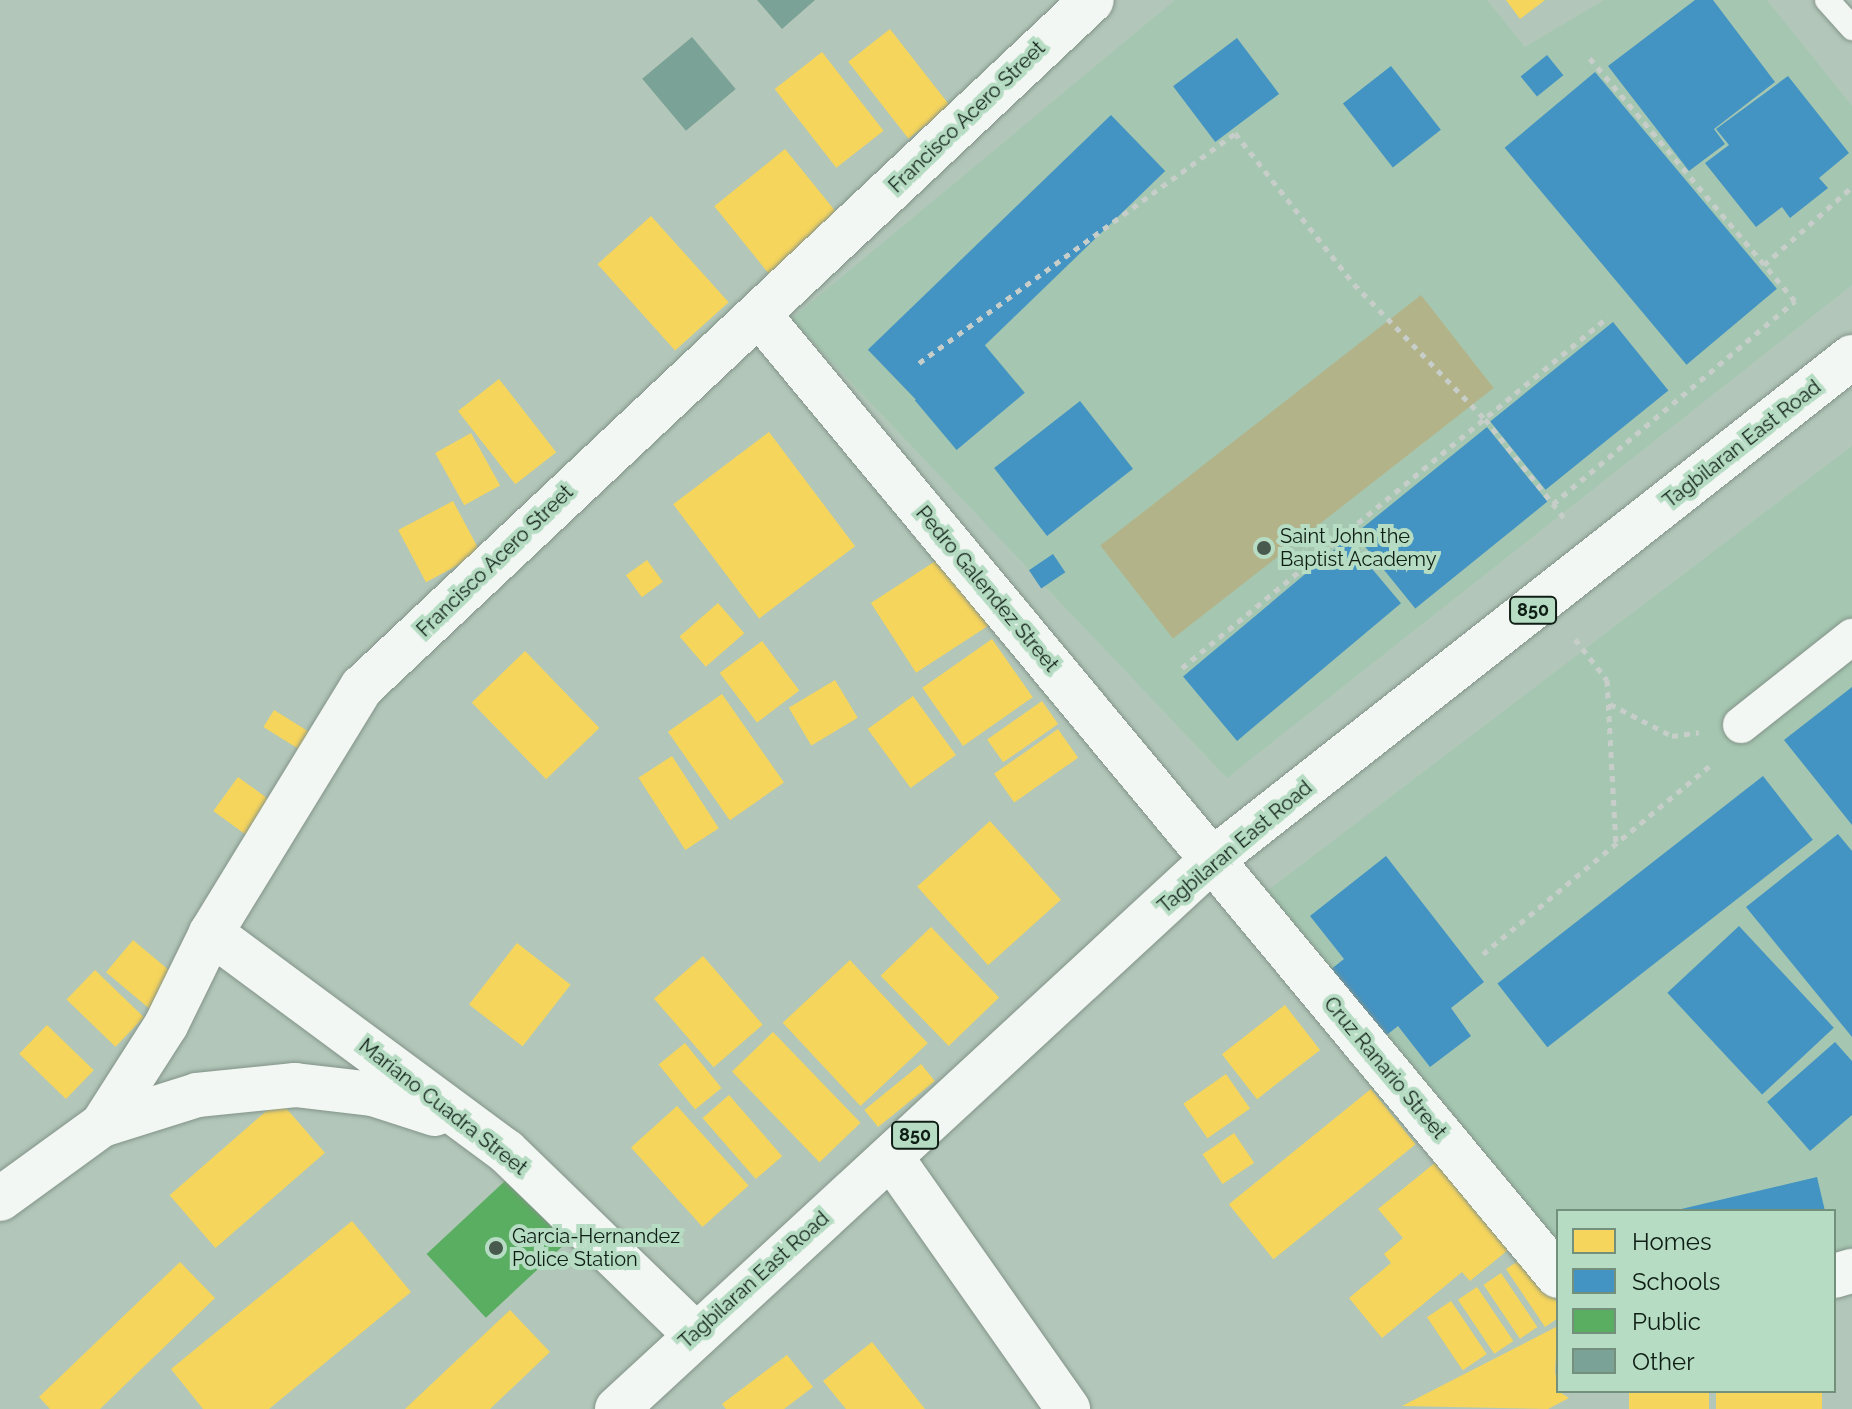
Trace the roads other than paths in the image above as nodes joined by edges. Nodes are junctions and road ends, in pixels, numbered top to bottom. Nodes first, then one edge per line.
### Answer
1 (1092, 0) edge
2 (1827, 0) edge
3 (1852, 28) edge
4 (761, 317) junction
5 (1852, 357) edge
6 (1852, 637) edge
7 (1741, 725) road end
8 (1212, 860) junction
9 (211, 933) junction
10 (102, 1125) junction
11 (506, 1151) junction
12 (891, 1157) junction
13 (0, 1199) edge
14 (1556, 1274) edge
15 (694, 1333) junction
16 (617, 1409) edge
17 (1068, 1409) edge

1 - 4 street, Francisco Acero Street
2 - 3 lane
4 - 8 street, Pedro Galendez Street
4 - 9 street, Francisco Acero Street
5 - 8 street, Tagbilaran East Road / 850
6 - 7 street
8 - 12 street, Tagbilaran East Road / 850
8 - 14 street, Cruz Ranario Street
9 - 10 street, Francisco Acero Street
9 - 11 street, Mariano Cuadra Street
10 - 11 street
10 - 13 street, Francisco Acero Street
11 - 15 street, Mariano Cuadra Street
12 - 15 street, Tagbilaran East Road / 850
12 - 17 street
15 - 16 street, Tagbilaran East Road / 850

